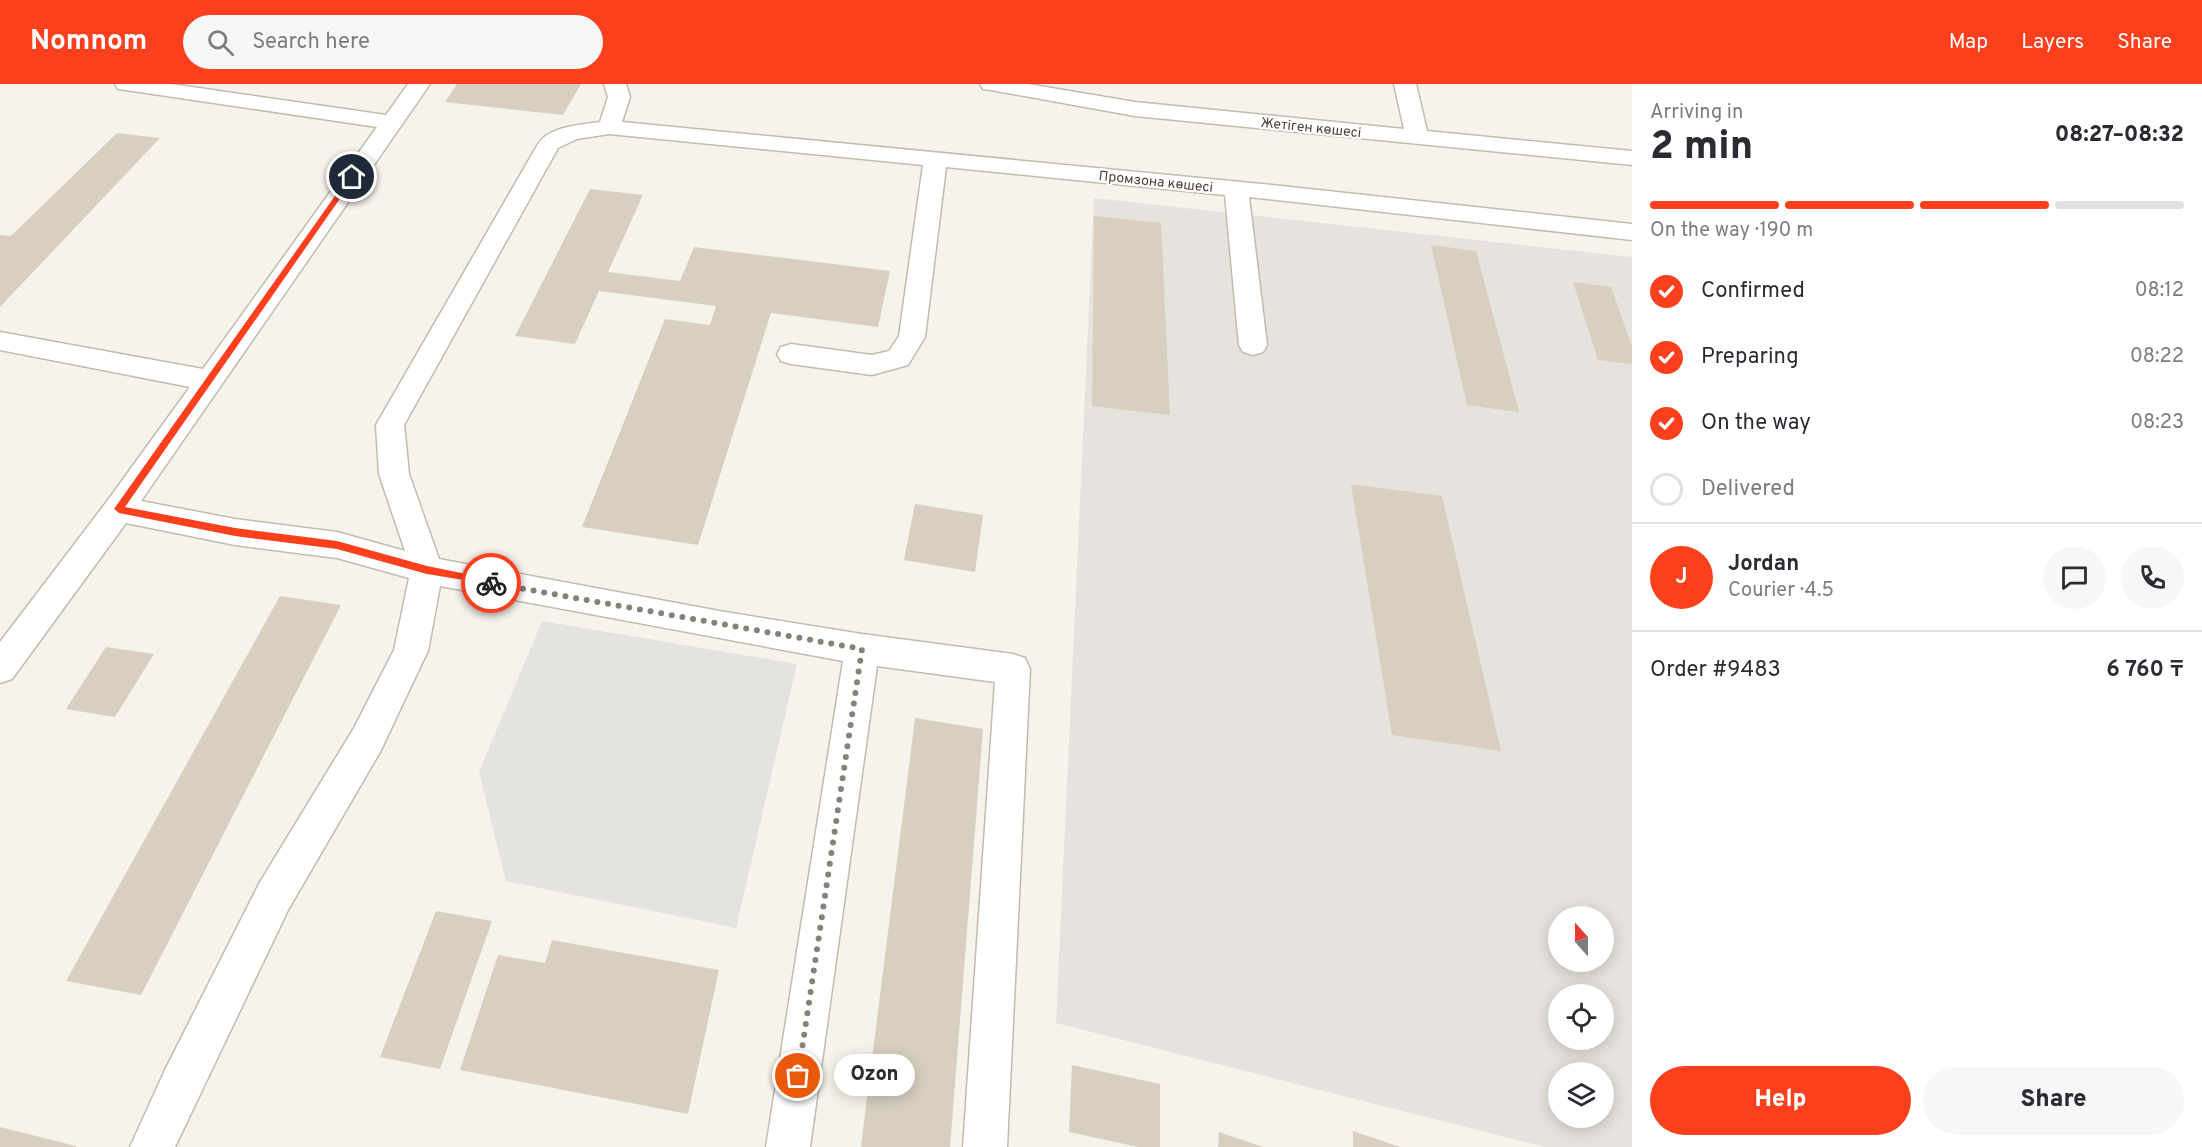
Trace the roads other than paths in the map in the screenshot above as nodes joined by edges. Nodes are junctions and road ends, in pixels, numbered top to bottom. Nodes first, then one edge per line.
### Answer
1 (126, 84) edge
2 (418, 84) edge
3 (991, 84) edge
4 (1405, 84) edge
5 (621, 88) edge
6 (391, 122) junction
7 (609, 127) junction
8 (1417, 138) junction
9 (1632, 158) edge
10 (934, 159) junction
11 (1236, 189) junction
12 (1630, 236) edge
13 (0, 341) edge
14 (1253, 345) dead end
15 (791, 354) dead end
16 (209, 380) junction
17 (119, 509) junction
18 (427, 570) junction
19 (862, 649) junction
20 (0, 668) edge
21 (152, 1147) edge
22 (788, 1147) edge
23 (985, 1147) edge

1 - 6 street
2 - 6 street
3 - 8 street, Жетіген көшесі
4 - 8 street
5 - 7 street
6 - 16 street
7 - 10 street, Промзона көшесі
7 - 18 street
8 - 9 street, Жетіген көшесі
10 - 11 street, Промзона көшесі
10 - 15 street
11 - 12 street, Промзона көшесі
11 - 14 street
13 - 16 street
16 - 17 street
17 - 18 street
17 - 20 street
18 - 19 street
18 - 21 street
19 - 22 street
19 - 23 street

